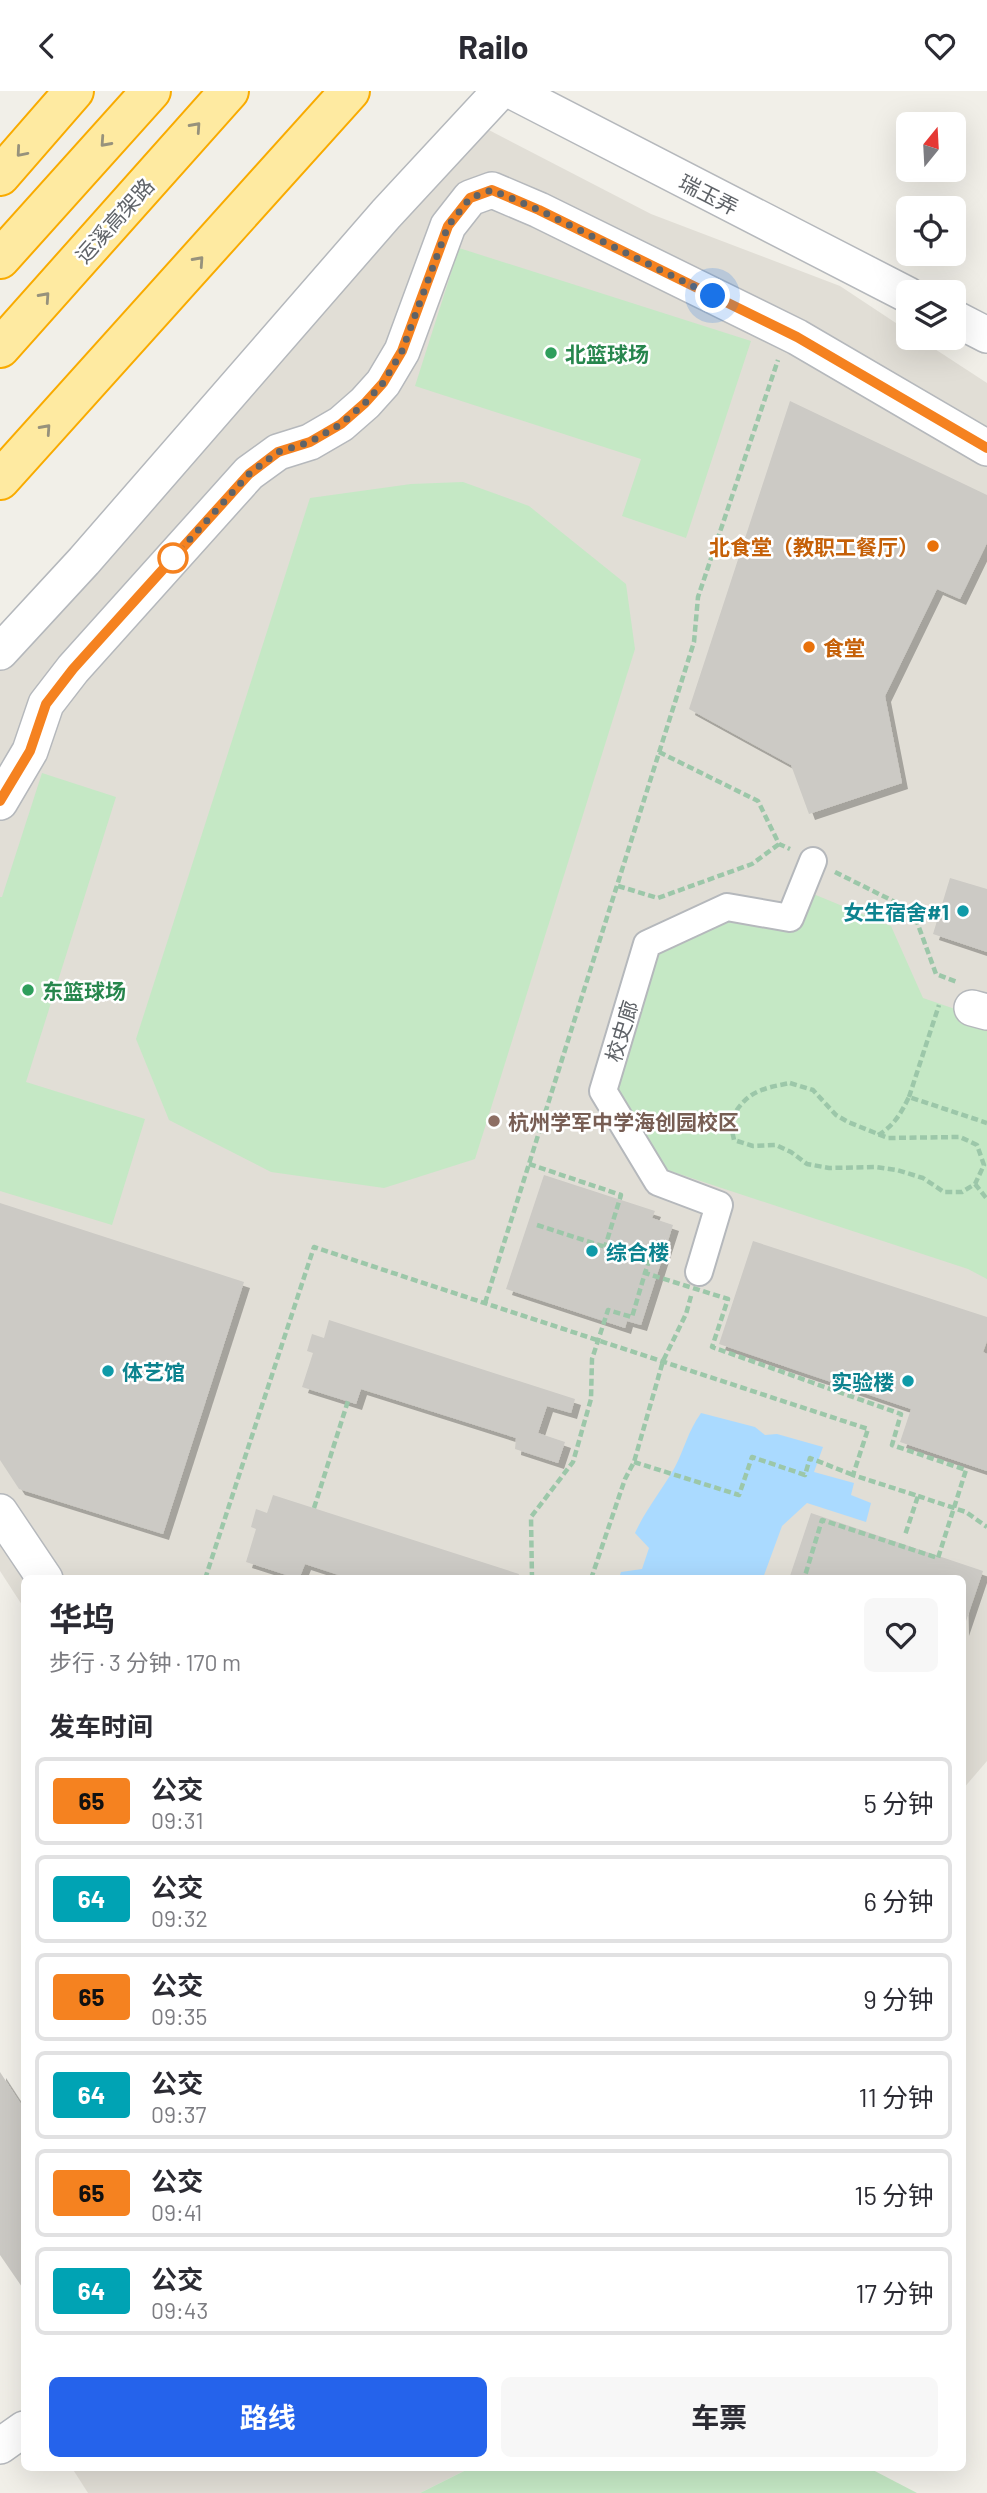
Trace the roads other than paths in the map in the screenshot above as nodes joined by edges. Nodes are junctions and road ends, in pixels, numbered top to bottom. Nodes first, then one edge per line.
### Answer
1 (74, 91) edge
2 (151, 91) edge
3 (229, 91) edge
4 (350, 91) edge
5 (500, 91) edge
6 (512, 91) edge
7 (0, 176) edge
8 (0, 259) edge
9 (896, 289) edge
10 (966, 324) edge
11 (987, 335) edge
12 (0, 348) edge
13 (987, 448) edge
14 (0, 480) edge
15 (0, 652) edge
16 (0, 801) edge
17 (813, 861) dead end
18 (699, 1272) road end
19 (0, 1512) edge
20 (42, 1575) edge
21 (21, 2432) edge
22 (0, 2447) edge

1 -> 7 highway
2 -> 8 highway
12 -> 3 highway, 运溪高架路
14 -> 4 highway
5 - 15 street
6 - 9 street, 瑞玉弄
10 - 11 street
13 - 16 street
17 - 18 street, 校史廊
19 - 20 street
21 - 22 street

